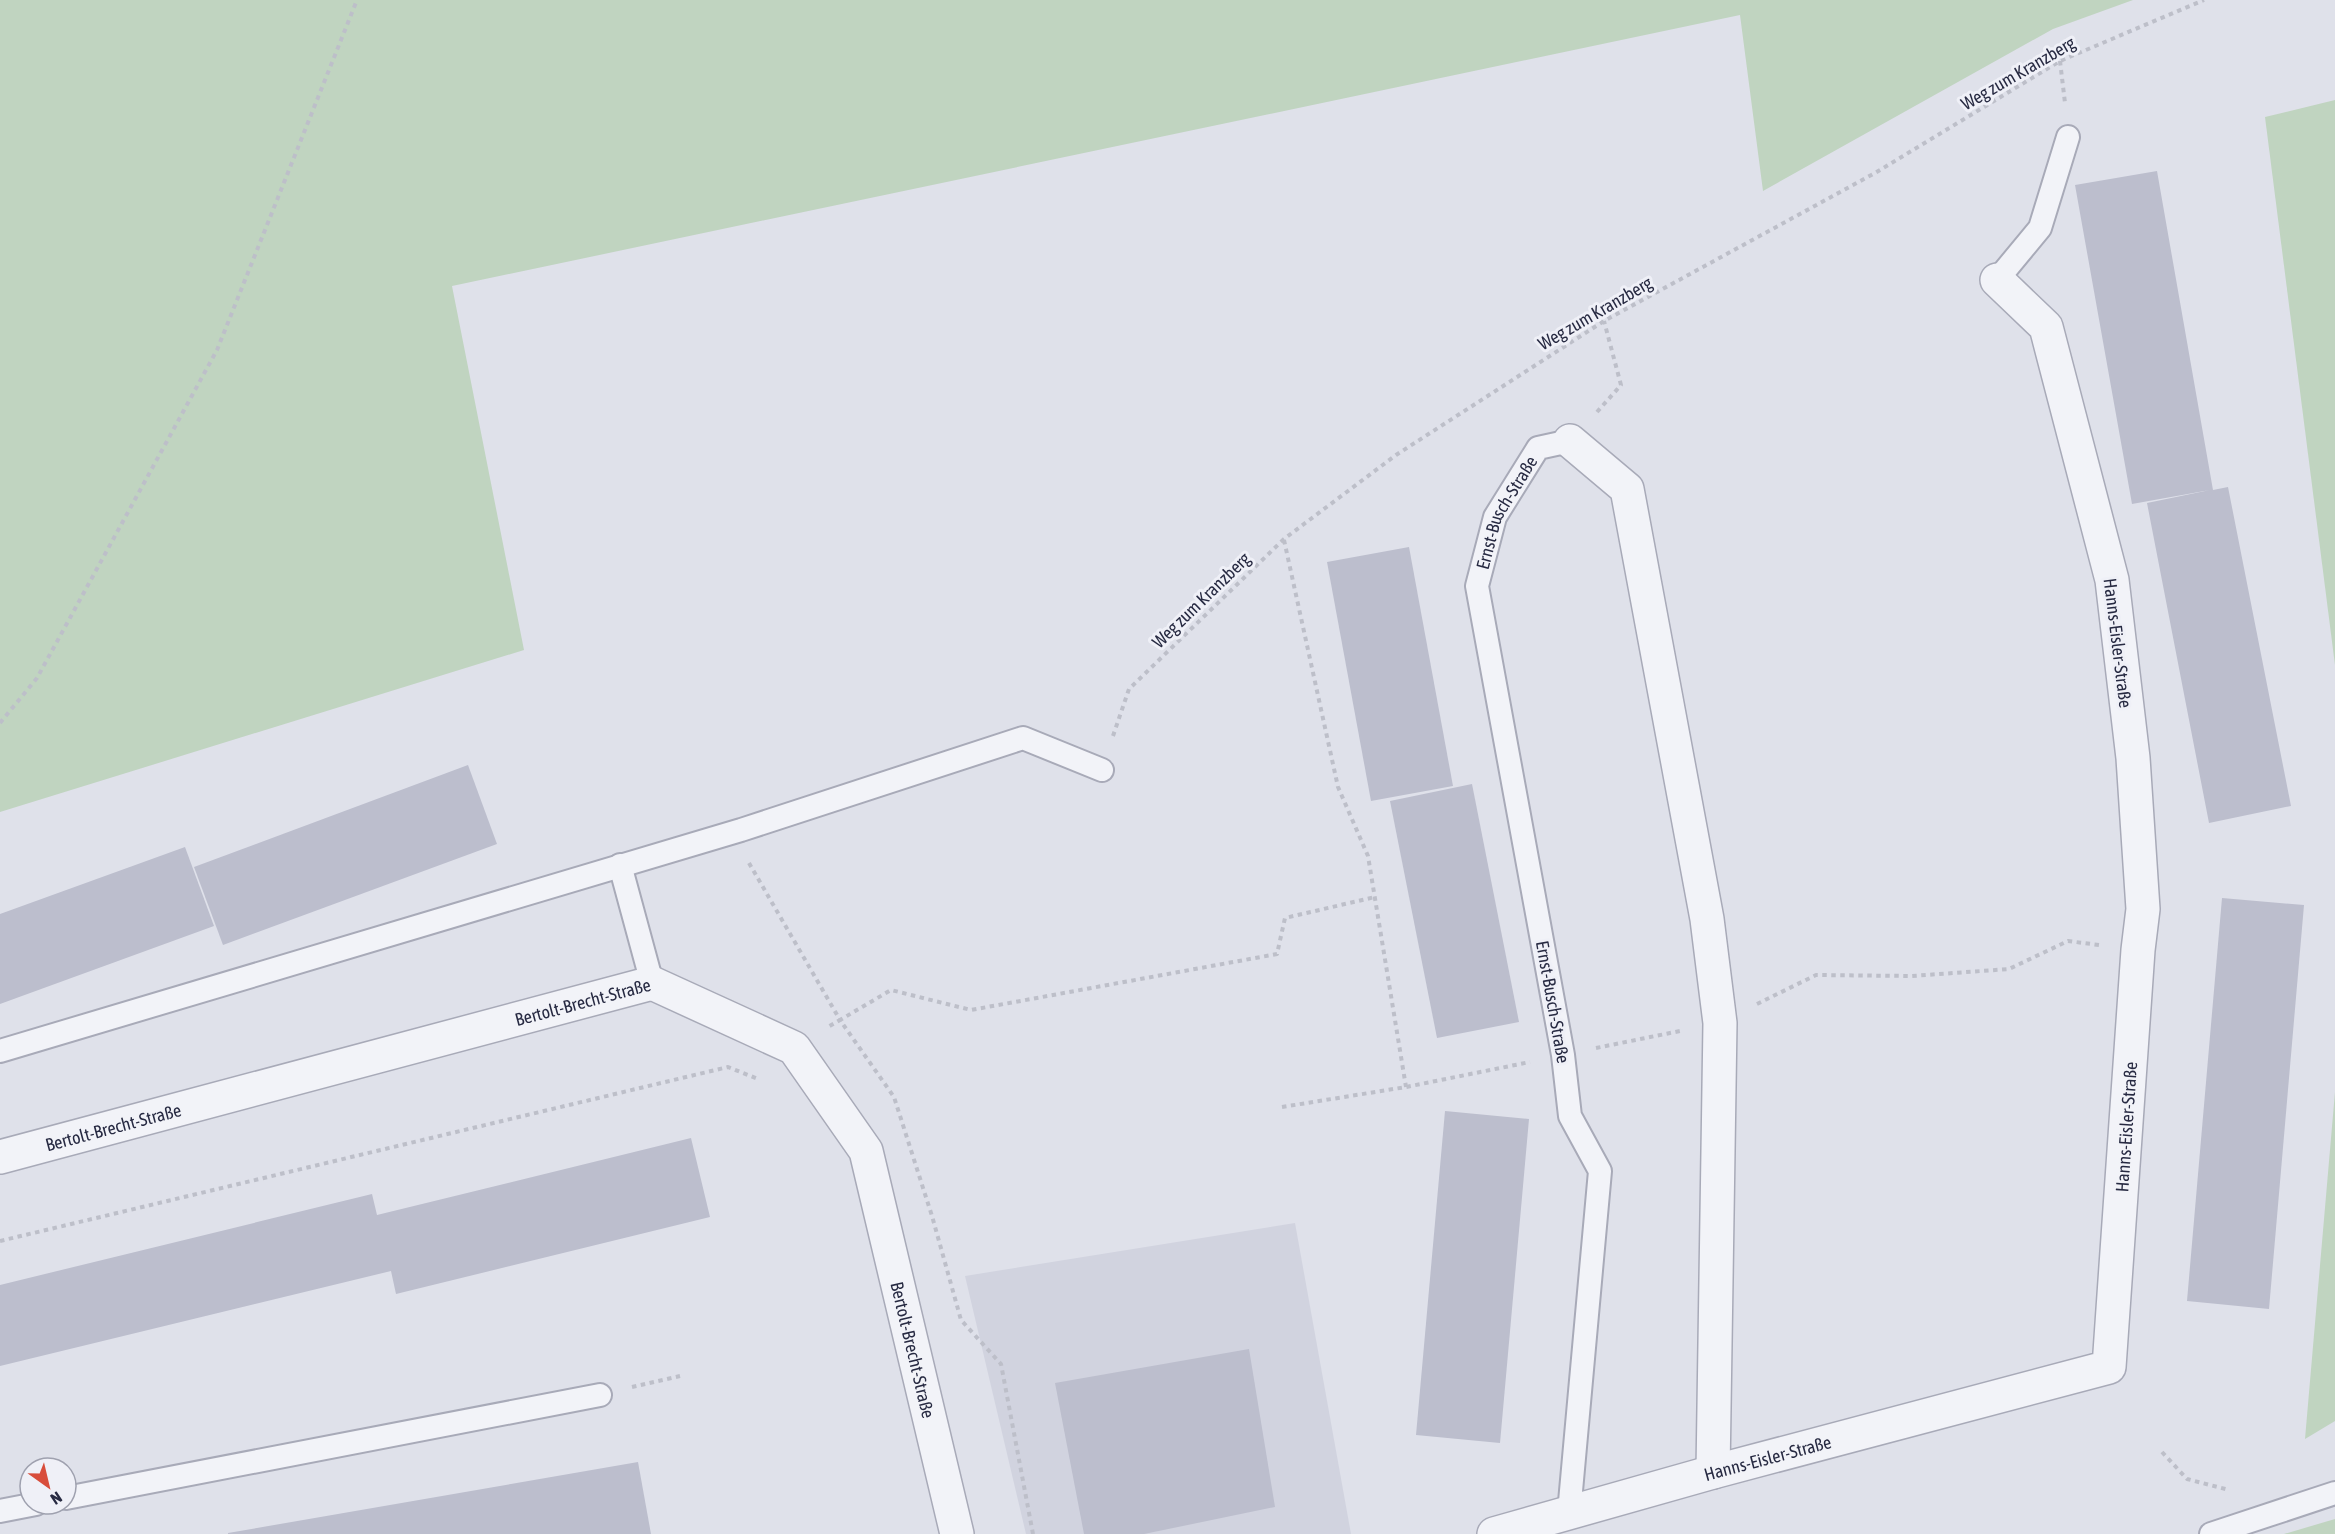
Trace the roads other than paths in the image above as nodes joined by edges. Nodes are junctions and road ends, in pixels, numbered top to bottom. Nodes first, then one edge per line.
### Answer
1 (2068, 137) road end
2 (1997, 280) joint
3 (1570, 441) joint
4 (1102, 770) road end
5 (620, 865) junction
6 (652, 983) junction
7 (0, 1051) edge
8 (0, 1157) edge
9 (600, 1395) road end
10 (1713, 1472) junction
11 (2335, 1493) edge
12 (78, 1496) edge
13 (18, 1508) edge
14 (0, 1511) edge
15 (1569, 1513) junction
16 (957, 1534) edge
17 (1494, 1534) edge
18 (2211, 1534) edge

1 - 2 lane
2 - 10 street, Hanns-Eisler-Straße
3 - 10 street
3 - 15 lane, Ernst-Busch-Straße
4 - 5 lane
5 - 6 lane
5 - 7 lane
6 - 8 street, Bertolt-Brecht-Straße
6 - 16 street, Bertolt-Brecht-Straße
9 - 12 lane
10 - 15 street, Hanns-Eisler-Straße
11 - 18 lane
13 - 14 lane
15 - 17 street, Hanns-Eisler-Straße

